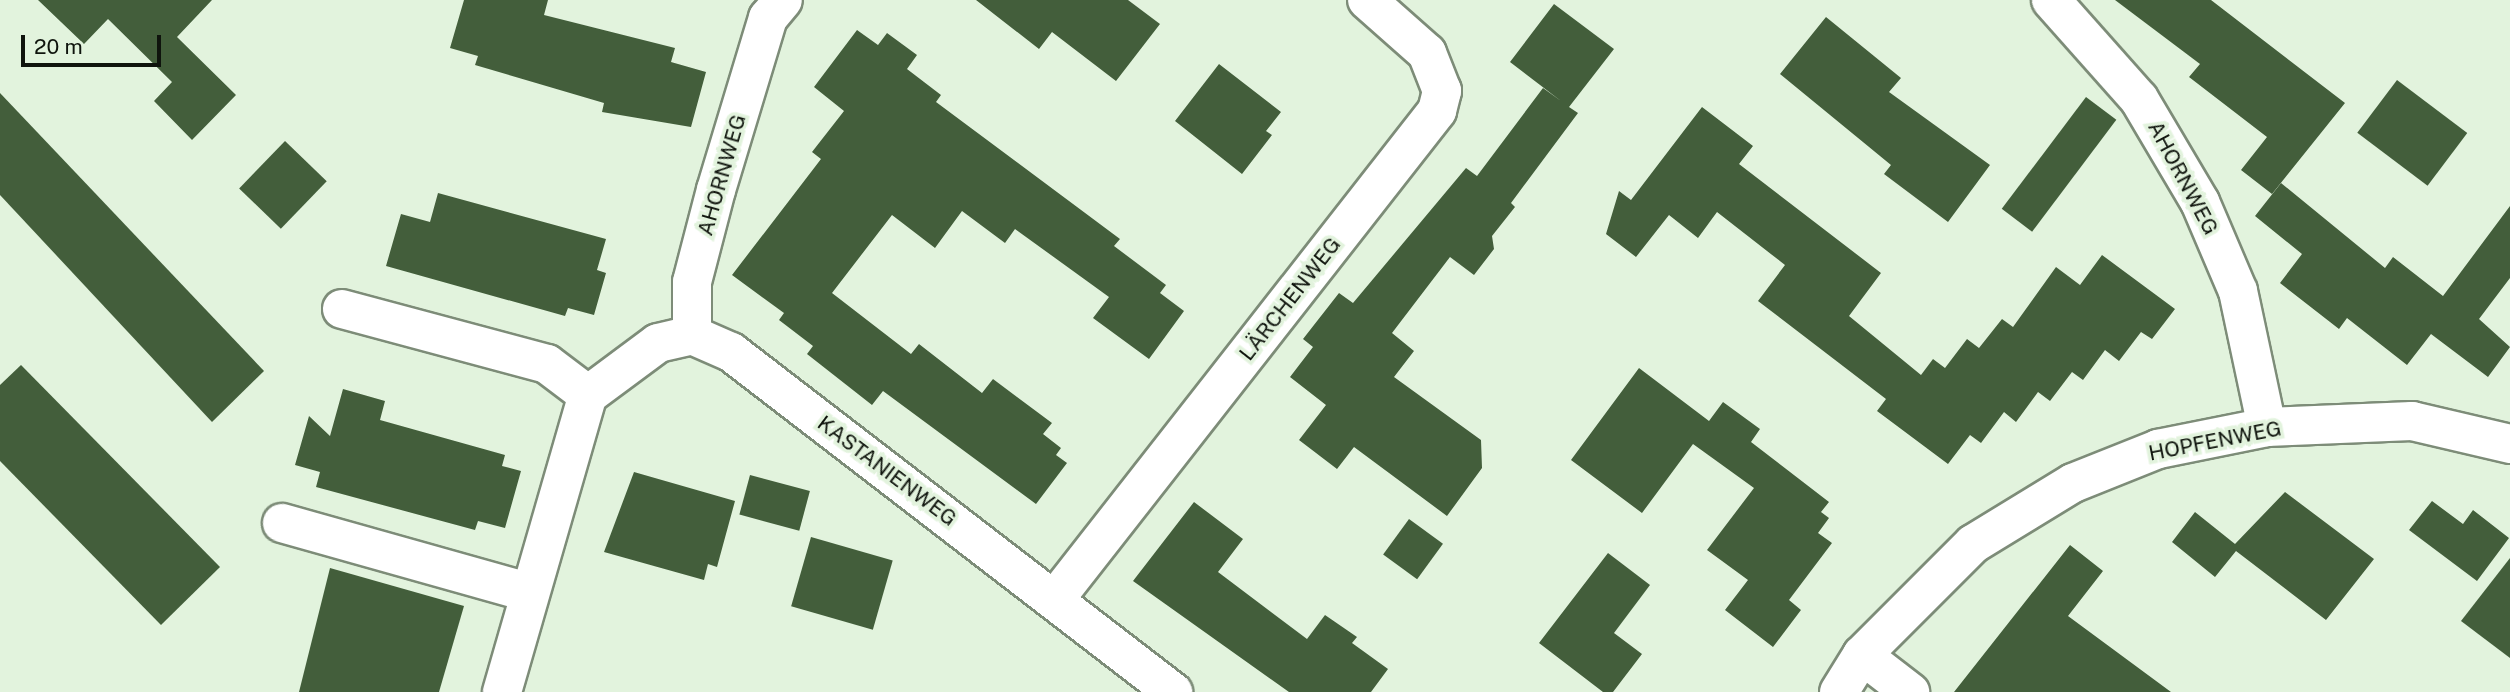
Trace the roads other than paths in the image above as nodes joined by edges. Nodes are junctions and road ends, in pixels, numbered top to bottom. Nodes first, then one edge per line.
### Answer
1 (1367, 0) edge
2 (2050, 0) edge
3 (764, 6) edge
4 (342, 309) dead end
5 (692, 335) junction
6 (588, 395) junction
7 (2267, 427) junction
8 (2510, 444) edge
9 (282, 523) dead end
10 (528, 592) junction
11 (1055, 599) junction
12 (1862, 655) junction
13 (502, 692) edge
14 (1173, 692) edge
15 (1839, 692) edge
16 (1910, 692) edge

1 - 11 street, LÄRCHENWEG
2 - 7 street, AHORNWEG
3 - 5 street, AHORNWEG
4 - 6 street
5 - 6 street
5 - 11 street, KASTANIENWEG
6 - 10 street
7 - 8 street, HOPFENWEG
7 - 12 street, HOPFENWEG
9 - 10 street
10 - 13 street
11 - 14 street, KASTANIENWEG
12 - 15 street, HOPFENWEG
12 - 16 street

